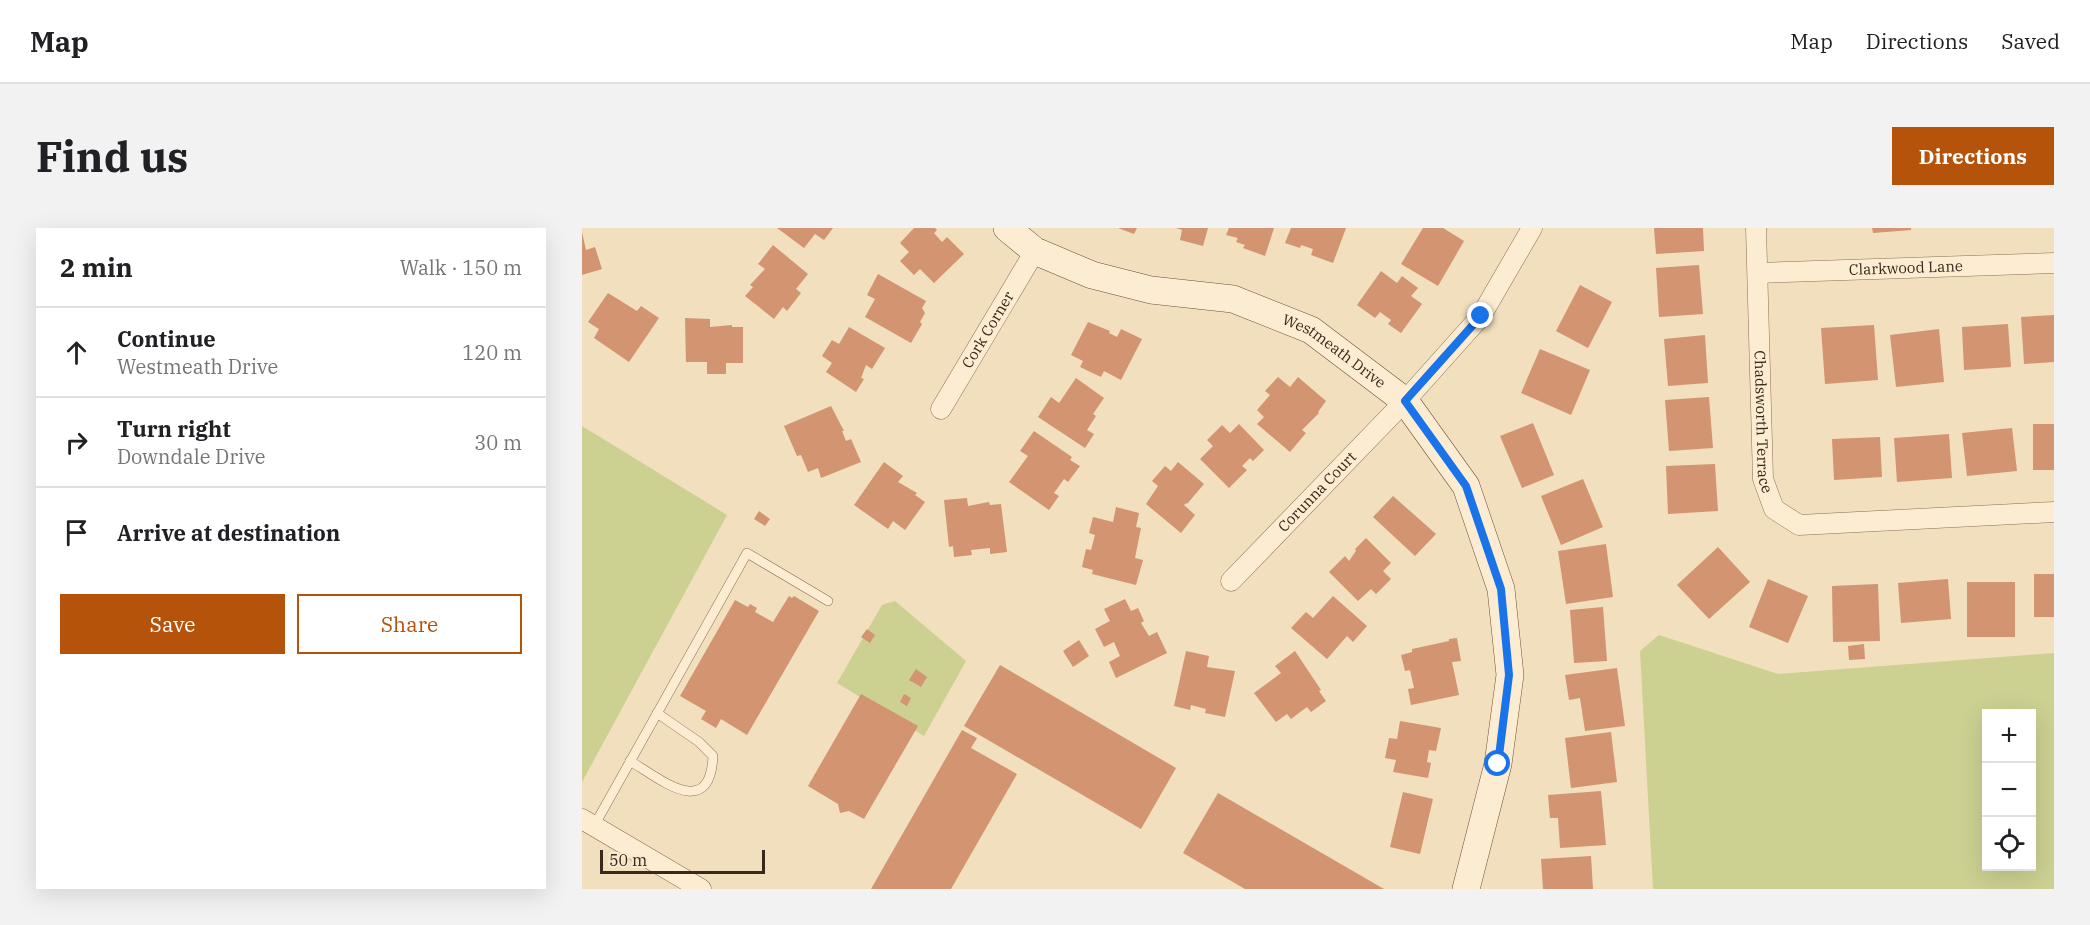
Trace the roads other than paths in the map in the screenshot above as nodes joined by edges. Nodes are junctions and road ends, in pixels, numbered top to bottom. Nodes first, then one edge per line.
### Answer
1 (1007, 228) edge
2 (1532, 228) edge
3 (1756, 228) edge
4 (1035, 251) junction
5 (2054, 263) edge
6 (1758, 273) junction
7 (1405, 401) junction
8 (941, 409) dead end
9 (2054, 512) edge
10 (1231, 581) dead end
11 (828, 601) dead end
12 (657, 713) junction
13 (630, 760) junction
14 (588, 823) edge
15 (701, 889) edge
16 (1466, 889) edge

1 - 4 street, Westmeath Drive
2 - 7 street, Corunna Court
3 - 6 street, Chadsworth Terrace
4 - 7 street, Westmeath Drive
4 - 8 street, Cork Corner
5 - 6 street, Clarkwood Lane
6 - 9 street, Chadsworth Terrace
7 - 10 street, Corunna Court
7 - 16 street, Westmeath Drive
11 - 12 lane
12 - 13 lane
12 - 13 lane
13 - 14 lane
14 - 15 street

